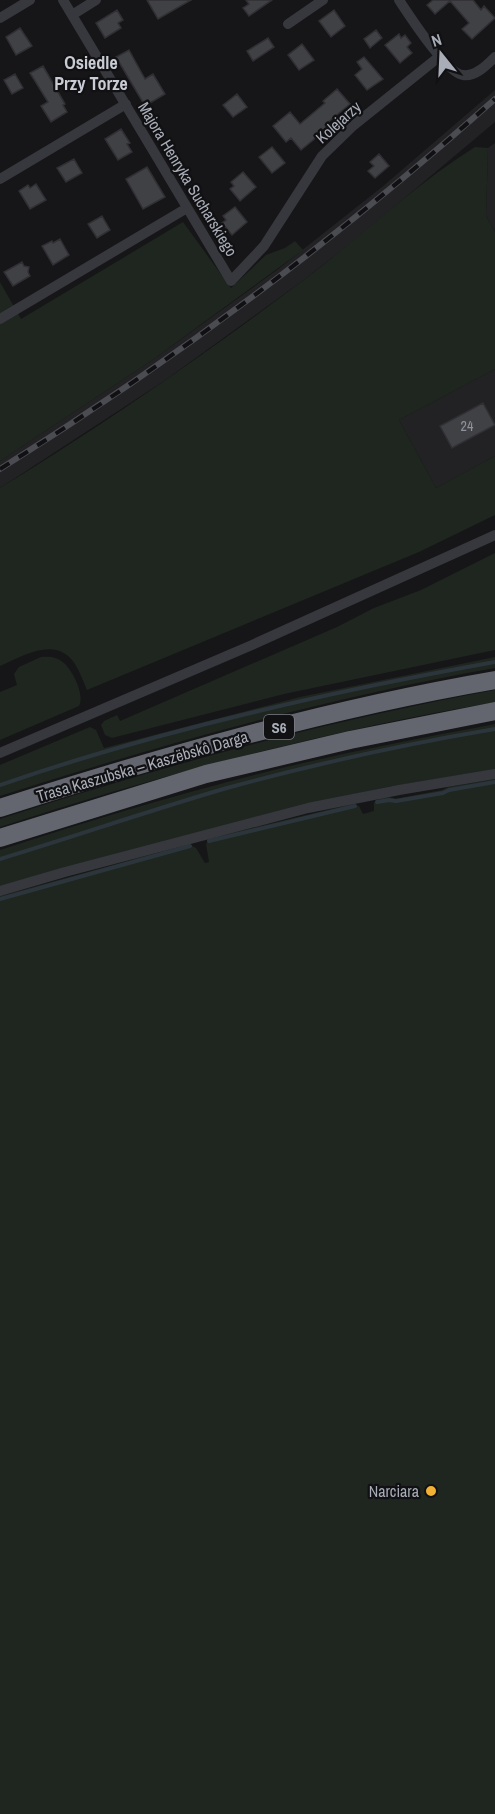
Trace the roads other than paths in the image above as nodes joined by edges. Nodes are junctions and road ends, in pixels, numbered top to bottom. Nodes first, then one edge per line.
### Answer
1 (30, 0) edge
2 (63, 0) edge
3 (96, 0) edge
4 (323, 0) edge
5 (399, 0) edge
6 (72, 15) junction
7 (0, 18) edge
8 (288, 24) dead end
9 (440, 56) junction
10 (495, 57) edge
11 (126, 104) junction
12 (0, 179) edge
13 (187, 207) junction
14 (231, 281) joint
15 (0, 319) edge
16 (495, 535) edge
17 (495, 680) edge
18 (495, 711) edge
19 (0, 753) edge
20 (495, 774) edge
21 (0, 808) edge
22 (0, 838) edge
23 (0, 891) edge

1 - 7 street
2 - 6 street, Majora Henryka Sucharskiego
3 - 6 street
4 - 8 street
5 - 9 street
6 - 11 street, Majora Henryka Sucharskiego
9 - 10 street
9 - 14 street, Kolejarzy
11 - 12 street
11 - 13 street, Majora Henryka Sucharskiego
13 - 14 street, Majora Henryka Sucharskiego
13 - 15 street
16 - 19 street
17 - 21 highway, Trasa Kaszubska – Kaszëbskô Darga / S6
18 - 22 highway, Trasa Kaszubska – Kaszëbskô Darga / S6
20 - 23 street

